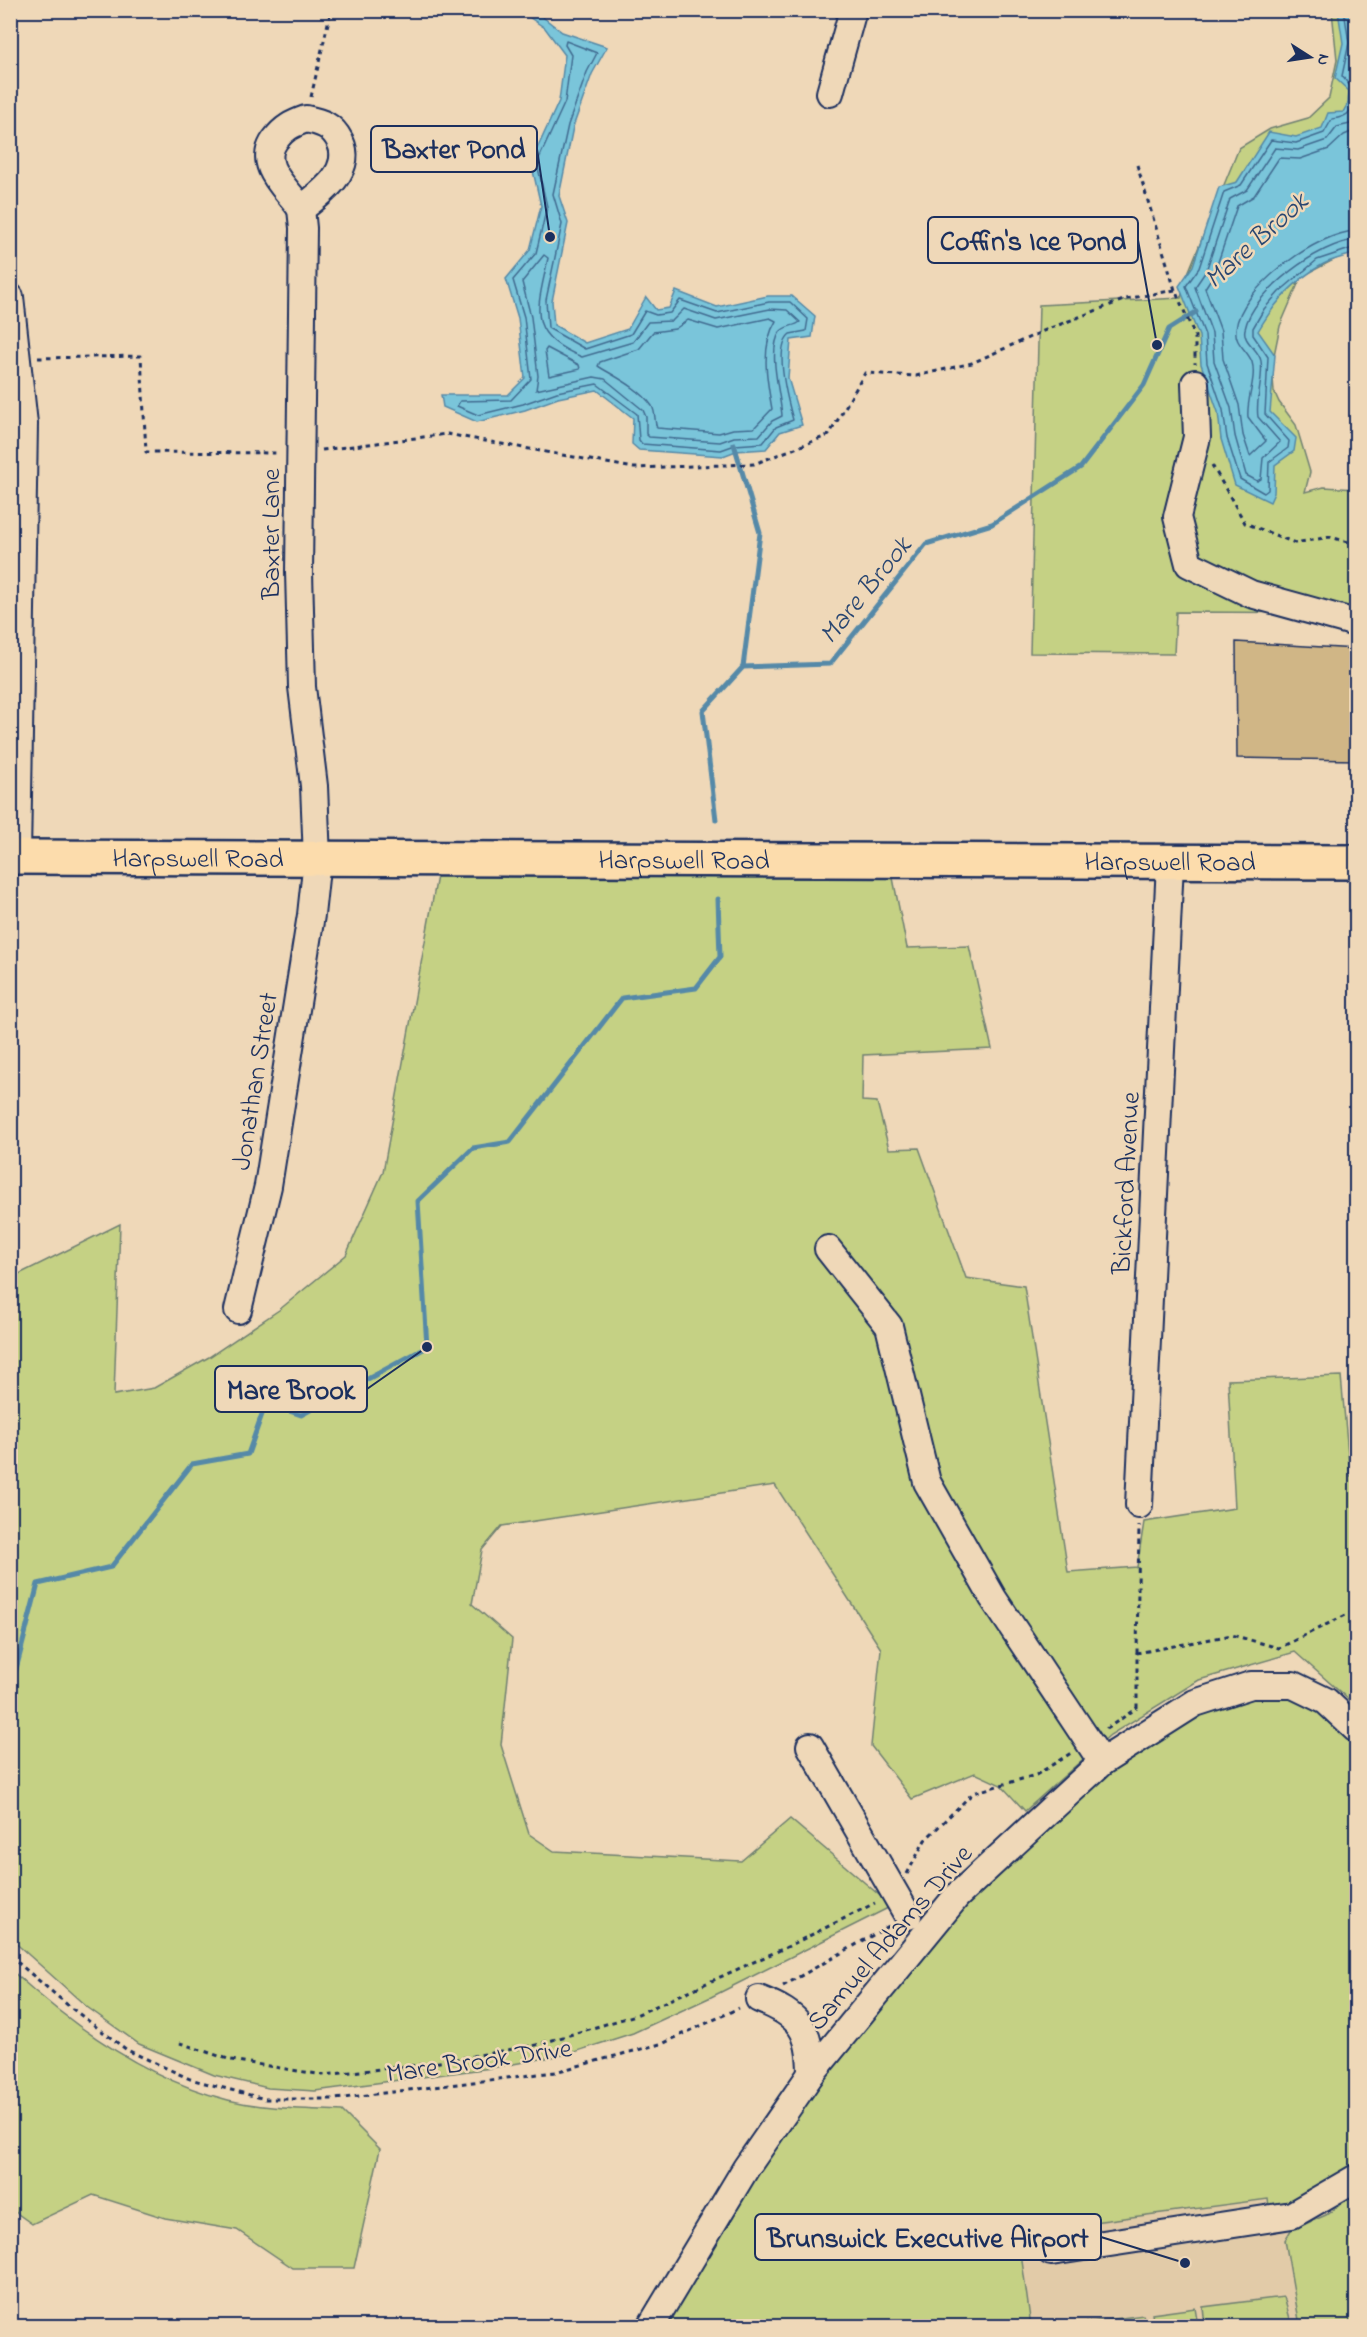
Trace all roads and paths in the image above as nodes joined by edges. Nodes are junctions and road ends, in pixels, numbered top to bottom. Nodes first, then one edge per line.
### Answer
1 (331, 10) edge
2 (853, 10) edge
3 (830, 93) dead end
4 (306, 119) junction
5 (1137, 165) dead end
6 (301, 209) junction
7 (1175, 290) junction
8 (10, 297) edge
9 (1196, 336) dead end
10 (18, 358) junction
11 (1195, 383) dead end
12 (1197, 437) junction
13 (300, 453) junction
14 (1356, 544) edge
15 (1356, 623) edge
16 (14, 857) edge
17 (317, 859) junction
18 (1356, 862) edge
19 (1170, 863) junction
20 (828, 1249) dead end
21 (238, 1310) dead end
22 (1139, 1505) joint
23 (1356, 1610) edge
24 (1137, 1653) junction
25 (1137, 1708) junction
26 (1164, 1722) junction
27 (1356, 1729) edge
28 (810, 1746) dead end
29 (1095, 1752) junction
30 (895, 1893) junction
31 (908, 1916) joint
32 (10, 1956) edge
33 (759, 1999) junction
34 (180, 2043) dead end
35 (811, 2074) junction
36 (1356, 2178) edge
37 (1051, 2252) dead end
38 (651, 2326) edge

1 - 4 path
2 - 3 street
4 - 6 street
4 - 6 street
5 - 7 path
6 - 13 street, Baxter Lane
7 - 9 path
7 - 13 path
8 - 10 street
10 - 13 path
10 - 16 street
11 - 12 street
12 - 14 path
12 - 15 street
13 - 17 street, Baxter Lane
16 - 17 main road, Harpswell Road
17 - 19 main road, Harpswell Road
17 - 21 street, Jonathan Street
18 - 19 main road, Harpswell Road
19 - 22 street, Bickford Avenue
20 - 29 street
22 - 24 path
23 - 24 path
24 - 25 path
25 - 26 path
25 - 29 path
26 - 27 street, Samuel Adams Drive
26 - 29 street, Samuel Adams Drive
28 - 30 street
29 - 30 path
29 - 35 street, Samuel Adams Drive
30 - 31 street
30 - 34 path
31 - 33 path, Mare Brook Drive
32 - 33 path, Mare Brook Drive
33 - 35 street
35 - 38 street, Samuel Adams Drive
36 - 37 street

